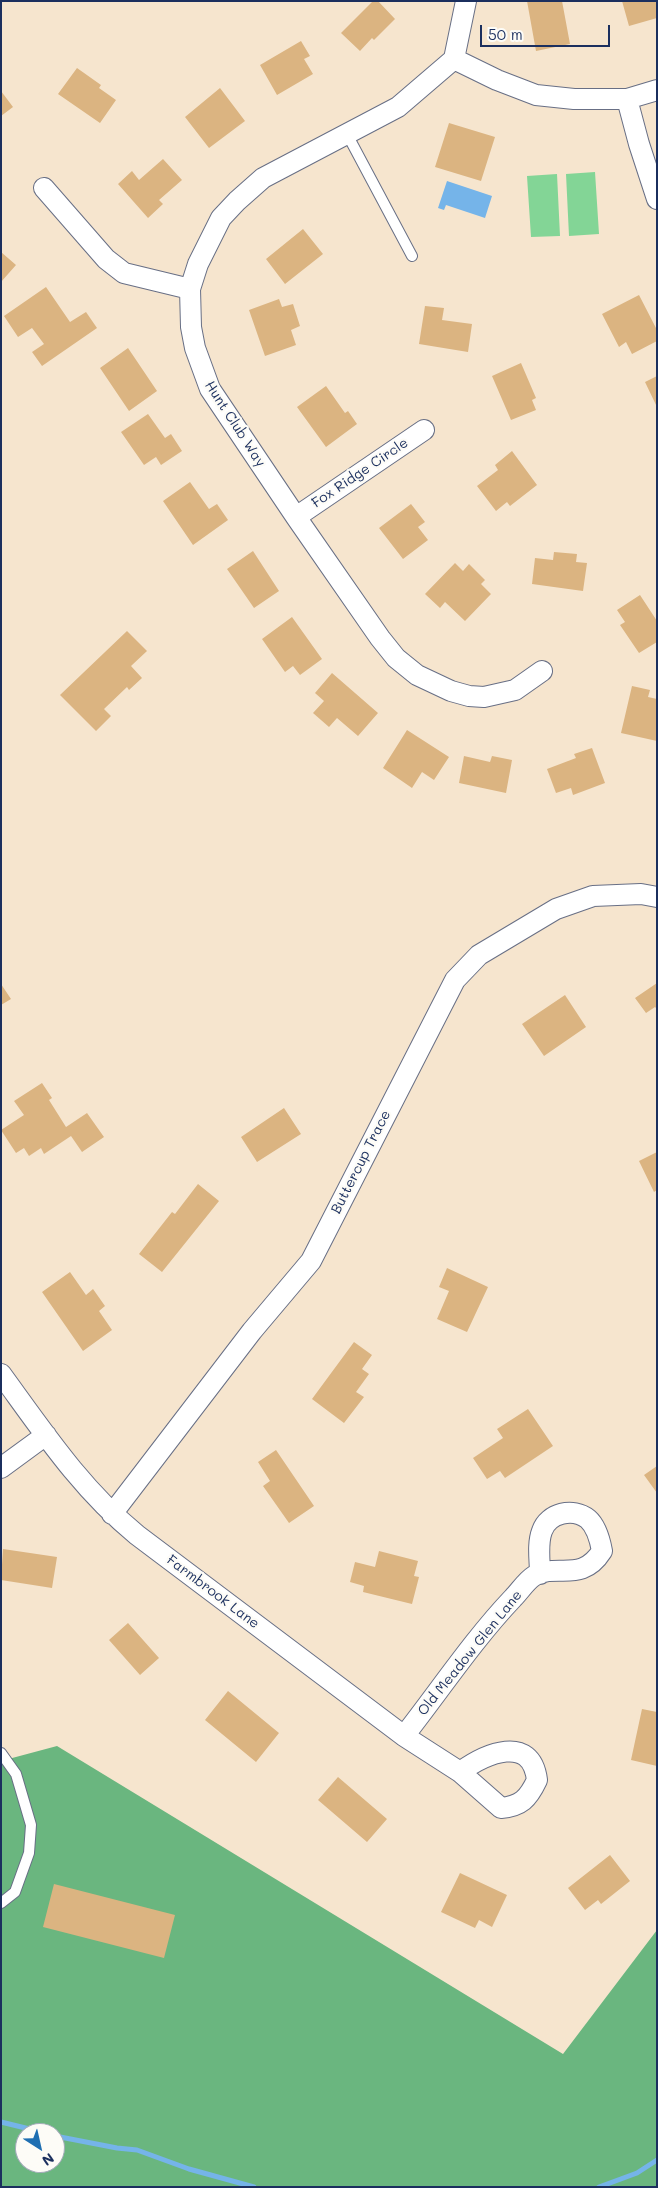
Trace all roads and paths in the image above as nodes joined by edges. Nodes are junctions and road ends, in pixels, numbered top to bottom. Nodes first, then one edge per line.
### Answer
1 (466, 1) edge
2 (454, 59) junction
3 (657, 90) edge
4 (627, 99) junction
5 (347, 134) junction
6 (44, 188) dead end
7 (657, 198) edge
8 (412, 256) dead end
9 (190, 289) junction
10 (424, 430) dead end
11 (296, 517) junction
12 (542, 672) dead end
13 (657, 897) edge
14 (1, 1374) edge
15 (46, 1436) junction
16 (1, 1468) edge
17 (112, 1514) junction
18 (540, 1574) dead end
19 (404, 1736) junction
20 (1, 1753) edge
21 (460, 1772) dead end
22 (1, 1903) edge

1 - 2 street
2 - 4 street
2 - 5 street, Hunt Club Way
3 - 4 street
4 - 7 street
5 - 8 lane
5 - 9 street, Hunt Club Way
6 - 9 street
9 - 11 street, Hunt Club Way
10 - 11 street, Fox Ridge Circle
11 - 12 street, Hunt Club Way
13 - 17 street, Buttercup Trace
14 - 15 street, Farmbrook Lane
15 - 16 street
15 - 17 street, Farmbrook Lane
17 - 19 street, Farmbrook Lane
18 - 19 street, Old Meadow Glen Lane
19 - 21 street, Farmbrook Lane
20 - 22 lane

